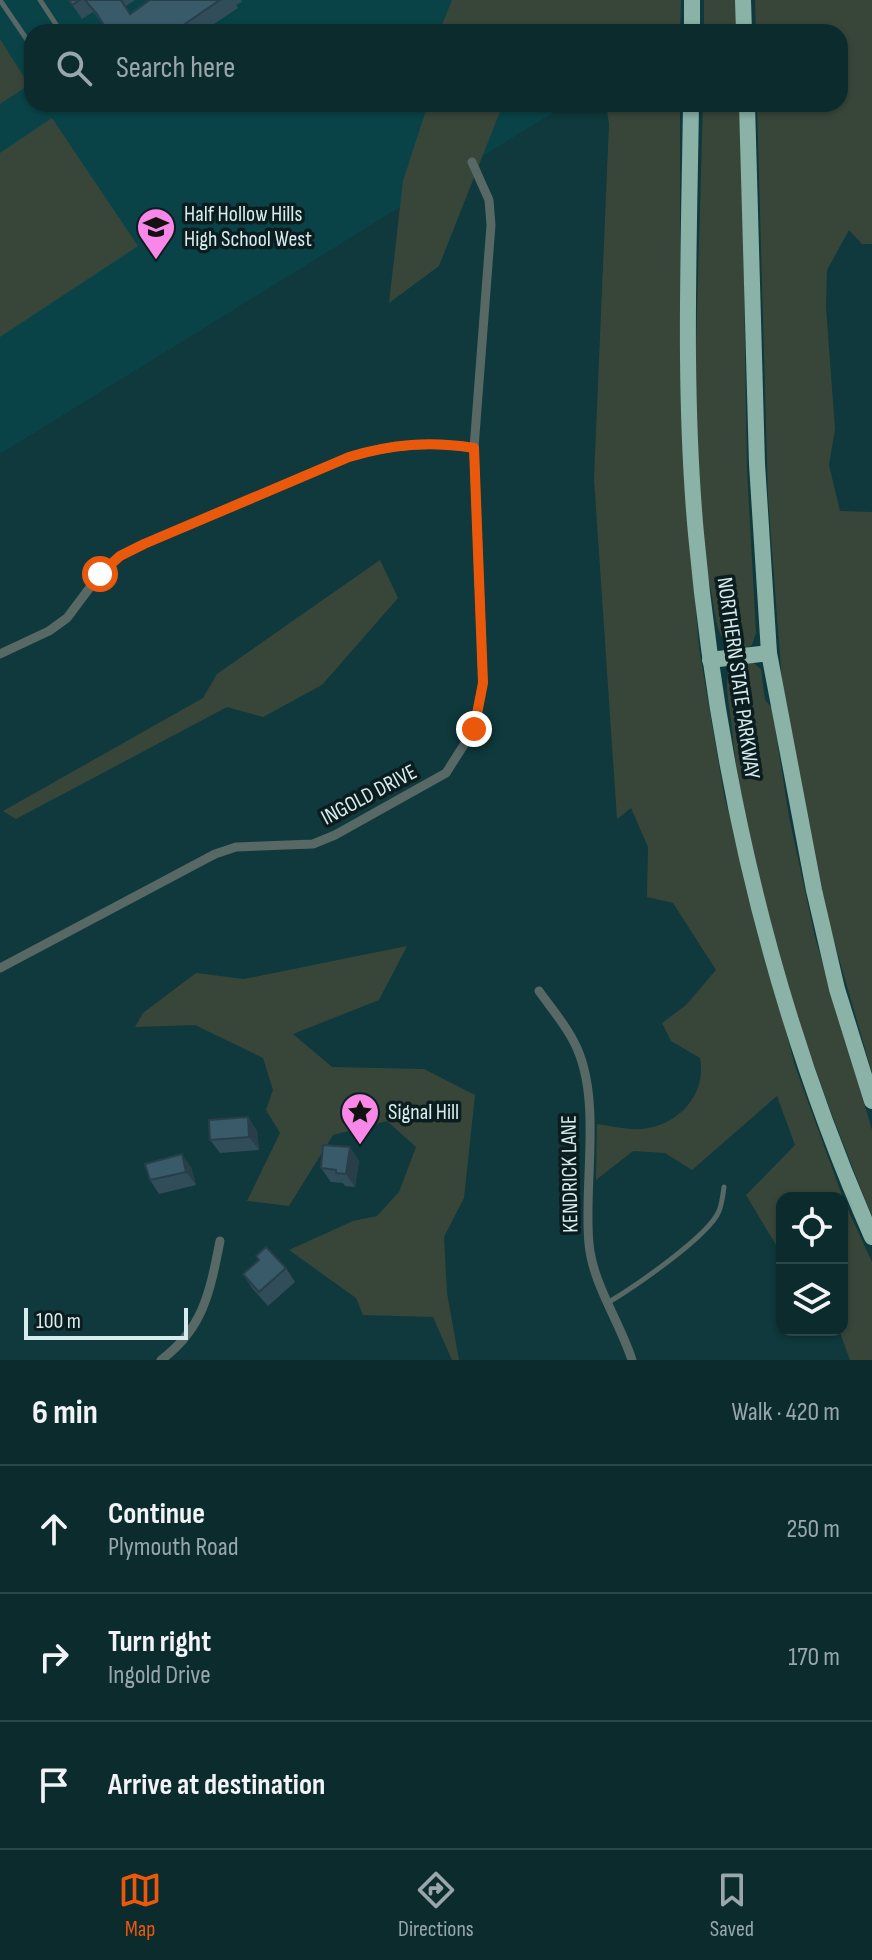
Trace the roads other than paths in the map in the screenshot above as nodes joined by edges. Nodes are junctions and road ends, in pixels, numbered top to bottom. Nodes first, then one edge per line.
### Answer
1 (0, 0) edge
2 (40, 0) edge
3 (692, 0) edge
4 (743, 0) edge
5 (56, 24) edge
6 (692, 24) edge
7 (744, 24) edge
8 (24, 35) edge
9 (691, 112) edge
10 (747, 112) edge
11 (472, 162) dead end
12 (474, 448) junction
13 (769, 653) junction
14 (0, 654) edge
15 (710, 660) junction
16 (0, 968) edge
17 (539, 991) dead end
18 (872, 1101) edge
19 (724, 1187) dead end
20 (872, 1237) edge
21 (220, 1241) dead end
22 (609, 1302) junction
23 (161, 1360) edge
24 (632, 1360) edge

1 - 8 lane
2 - 5 lane
3 - 6 highway
4 - 7 highway
9 - 15 highway, NORTHERN STATE PARKWAY
10 - 13 highway, NORTHERN STATE PARKWAY
11 - 12 street, INGOLD DRIVE
12 - 14 street
12 - 16 street, INGOLD DRIVE
13 - 15 highway
13 - 18 highway, NORTHERN STATE PARKWAY
15 - 20 highway, NORTHERN STATE PARKWAY
17 - 22 street, KENDRICK LANE
19 - 22 lane
21 - 23 street
22 - 24 street, KENDRICK LANE

